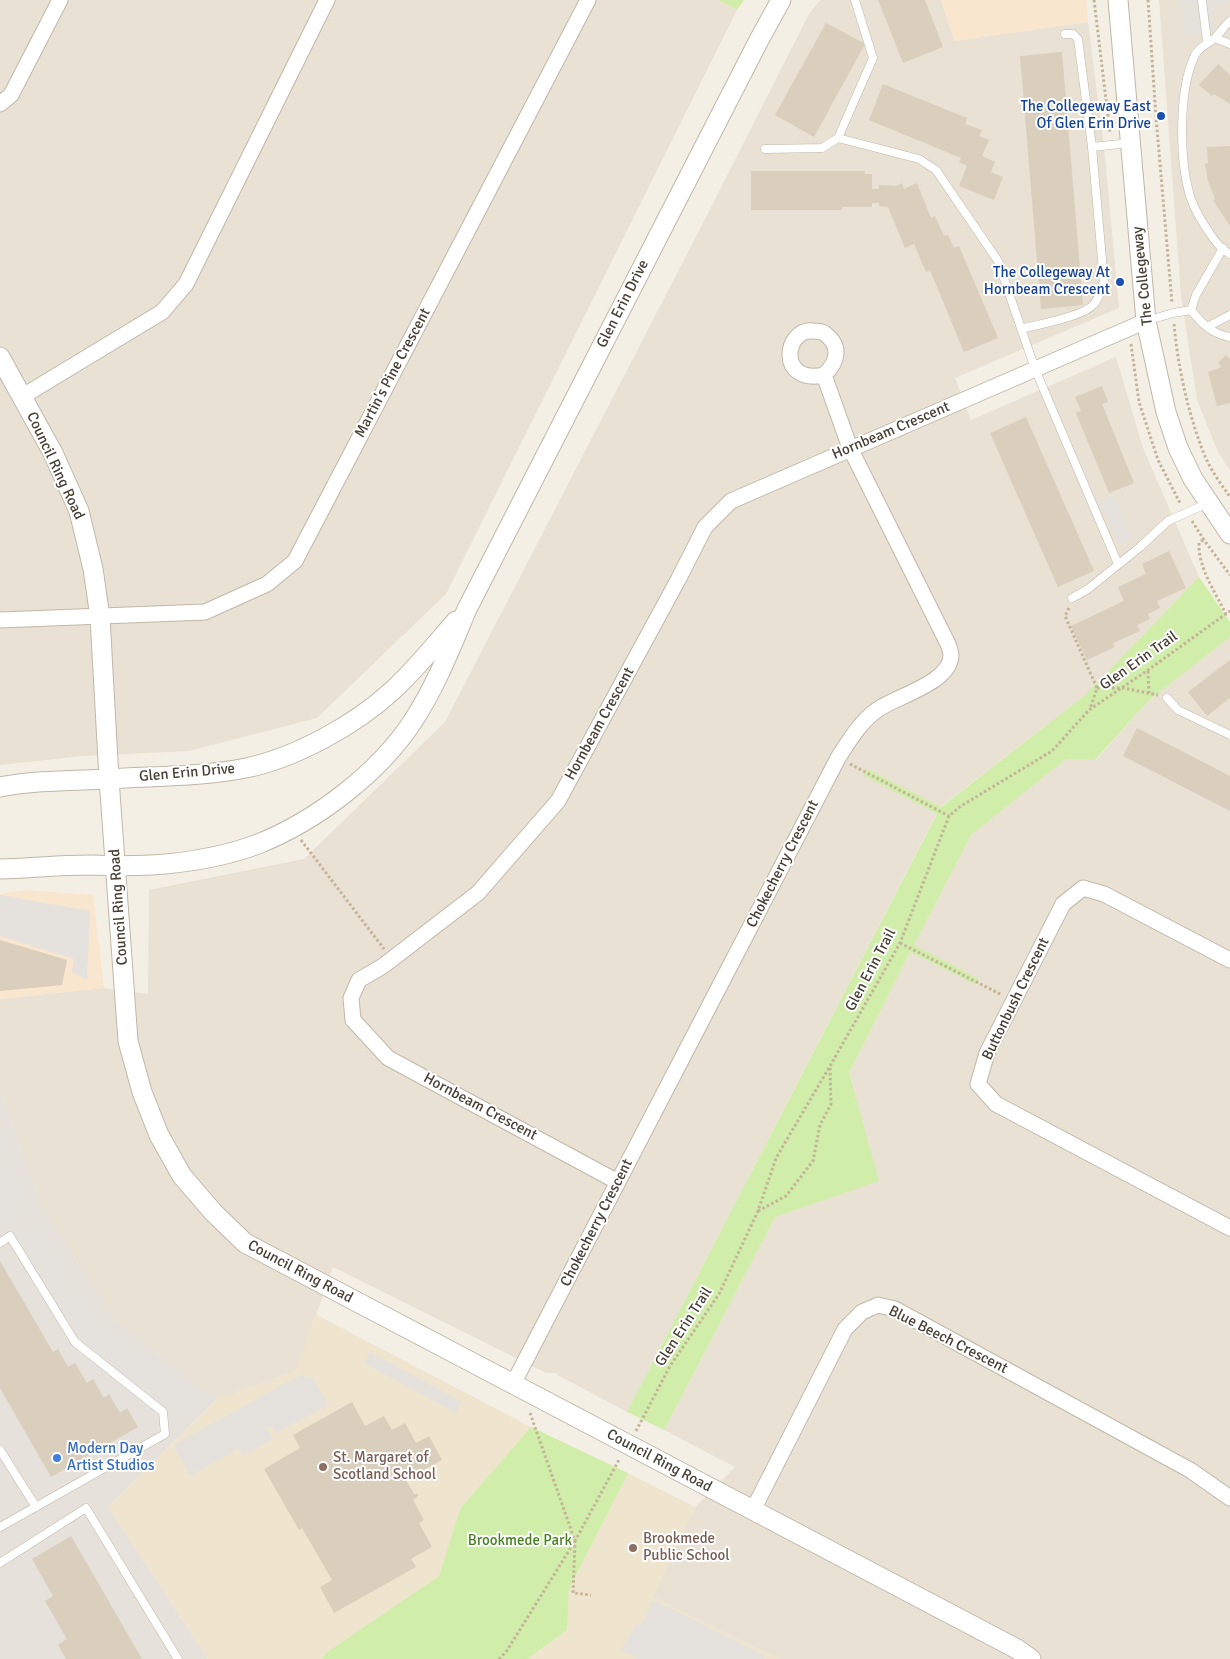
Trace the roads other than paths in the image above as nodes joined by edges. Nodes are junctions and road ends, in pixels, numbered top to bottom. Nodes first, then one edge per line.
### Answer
1 (60, 0) edge
2 (327, 0) edge
3 (588, 0) edge
4 (781, 0) edge
5 (855, 0) edge
6 (1118, 0) edge
7 (1202, 0) edge
8 (1230, 21) edge
9 (1065, 34) dead end
10 (1215, 38) junction
11 (1207, 42) junction
12 (1230, 44) edge
13 (0, 104) edge
14 (838, 138) junction
15 (1131, 143) junction
16 (1092, 147) junction
17 (766, 149) dead end
18 (1222, 248) junction
19 (1230, 254) edge
20 (1191, 310) junction
21 (1230, 315) edge
22 (1146, 321) junction
23 (1207, 327) junction
24 (1021, 329) junction
25 (1230, 337) edge
26 (0, 357) edge
27 (1035, 369) junction
28 (824, 375) dead end
29 (23, 396) junction
30 (850, 448) junction
31 (1208, 503) junction
32 (1230, 534) edge
33 (1118, 564) junction
34 (1072, 598) road end
35 (467, 609) junction
36 (100, 617) junction
37 (0, 620) edge
38 (1167, 698) dead end
39 (1230, 735) edge
40 (109, 779) junction
41 (0, 787) edge
42 (116, 866) junction
43 (0, 869) edge
44 (1230, 960) edge
45 (618, 1182) junction
46 (1230, 1228) edge
47 (0, 1243) edge
48 (513, 1384) junction
49 (0, 1450) edge
50 (1230, 1498) edge
51 (36, 1507) junction
52 (753, 1510) junction
53 (0, 1527) edge
54 (0, 1563) edge
55 (178, 1659) edge
56 (1031, 1659) edge

1 - 13 street
2 - 29 street
3 - 36 street, Martin's Pine Crescent
4 - 35 street, Glen Erin Drive
5 - 14 lane
6 - 15 street, The Collegeway
7 - 11 lane
8 - 10 lane
9 - 16 lane
10 - 11 lane
10 - 12 lane
11 - 18 lane
14 - 17 lane
14 - 24 lane
15 - 16 lane
15 - 22 street, The Collegeway
16 - 24 lane
18 - 19 lane
18 - 20 lane
20 - 22 lane
20 - 23 lane
21 - 23 lane
22 - 27 street, Hornbeam Crescent
22 - 31 street, The Collegeway
23 - 25 lane
24 - 27 lane
26 - 29 street, Council Ring Road
27 - 30 street, Hornbeam Crescent
27 - 33 lane
28 - 30 street, Chokecherry Crescent
29 - 36 street, Council Ring Road
30 - 45 street, Chokecherry Crescent
30 - 45 street, Hornbeam Crescent
31 - 32 street, The Collegeway
31 - 33 lane
33 - 34 lane
35 - 40 street, Glen Erin Drive
35 - 42 street, Glen Erin Drive
36 - 37 street, Martin's Pine Crescent
36 - 40 street, Council Ring Road
38 - 39 lane
40 - 41 street, Glen Erin Drive
40 - 42 street, Council Ring Road
42 - 43 street, Glen Erin Drive
42 - 48 street, Council Ring Road
44 - 46 street, Buttonbush Crescent
45 - 48 street, Chokecherry Crescent
47 - 51 lane
48 - 52 street, Council Ring Road
49 - 51 lane
50 - 52 street, Blue Beech Crescent
51 - 53 lane
52 - 56 street, Council Ring Road
54 - 55 lane

